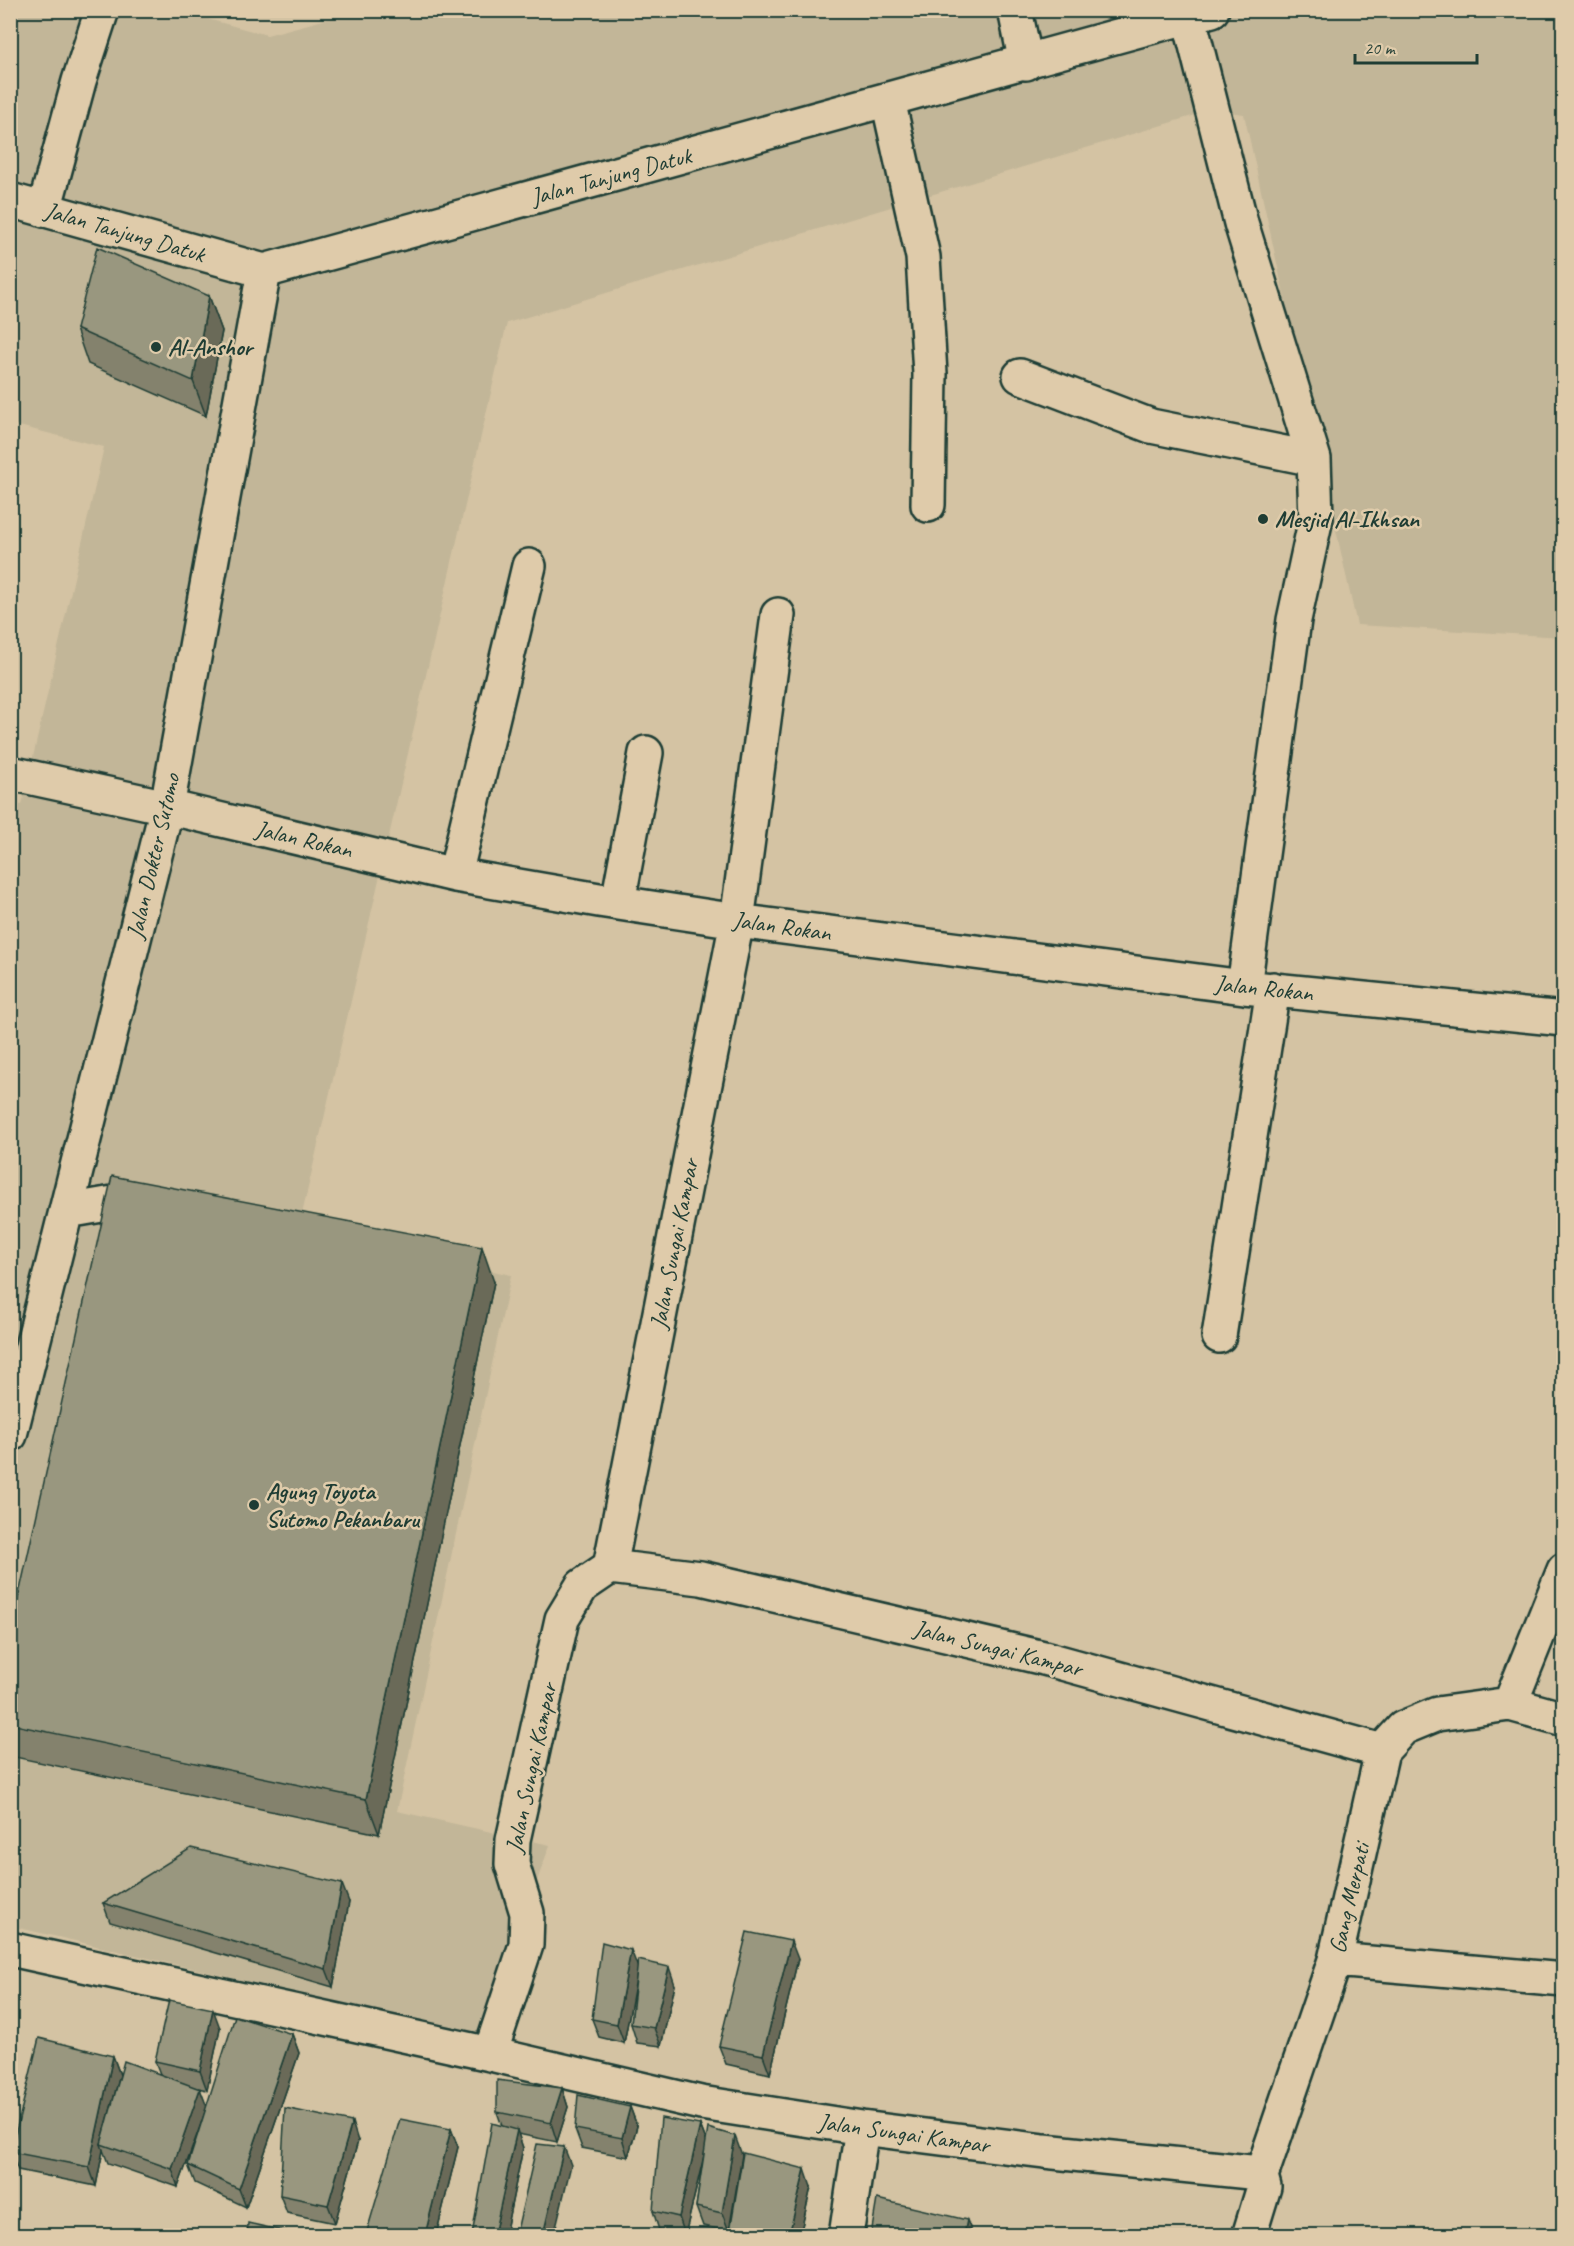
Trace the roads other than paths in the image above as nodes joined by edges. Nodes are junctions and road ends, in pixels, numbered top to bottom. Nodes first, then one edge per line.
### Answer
1 (102, 10) edge
2 (1015, 10) edge
3 (1196, 13) edge
4 (1026, 63) junction
5 (888, 100) junction
6 (10, 200) edge
7 (44, 210) junction
8 (264, 271) junction
9 (1020, 376) dead end
10 (1314, 459) junction
11 (927, 505) dead end
12 (529, 566) dead end
13 (778, 615) dead end
14 (646, 753) dead end
15 (10, 773) edge
16 (167, 807) junction
17 (455, 875) junction
18 (618, 902) junction
19 (737, 921) junction
20 (1259, 988) junction
21 (1563, 1019) edge
22 (119, 1202) junction
23 (67, 1212) junction
24 (175, 1218) edge
25 (111, 1235) edge
26 (1219, 1336) dead end
27 (10, 1435) edge
28 (610, 1568) junction
29 (1563, 1570) edge
30 (1510, 1704) junction
31 (1563, 1719) edge
32 (1382, 1751) junction
33 (10, 1949) edge
34 (1335, 1960) junction
35 (1563, 1980) edge
36 (490, 2054) junction
37 (862, 2128) junction
38 (1261, 2176) junction
39 (846, 2235) edge
40 (1249, 2235) edge

1 - 7 street
2 - 4 street
3 - 4 street, Jalan Tanjung Datuk
3 - 10 street
4 - 5 street, Jalan Tanjung Datuk
5 - 8 street, Jalan Tanjung Datuk
5 - 11 street
6 - 7 street, Jalan Tanjung Datuk
7 - 8 street, Jalan Tanjung Datuk
8 - 16 street, Jalan Dokter Sutomo
9 - 10 street
10 - 20 street
12 - 17 street
13 - 19 street, Jalan Sungai Kampar
14 - 18 street
15 - 16 street, Jalan Rokan
16 - 17 street, Jalan Rokan
16 - 23 street, Jalan Dokter Sutomo
17 - 18 street, Jalan Rokan
18 - 19 street, Jalan Rokan
19 - 20 street, Jalan Rokan
19 - 28 street, Jalan Sungai Kampar
20 - 21 street, Jalan Rokan
20 - 26 street
22 - 23 street
22 - 24 street
22 - 25 street
23 - 27 street, Jalan Dokter Sutomo
28 - 32 street, Jalan Sungai Kampar
28 - 36 street, Jalan Sungai Kampar
29 - 30 street
30 - 31 street, Gang Merpati
30 - 32 street, Gang Merpati
32 - 34 street, Gang Merpati
33 - 36 street, Jalan Sungai Kampar
34 - 35 street
34 - 38 street, Gang Merpati
36 - 37 street, Jalan Sungai Kampar
37 - 38 street, Jalan Sungai Kampar
37 - 39 street
38 - 40 street

